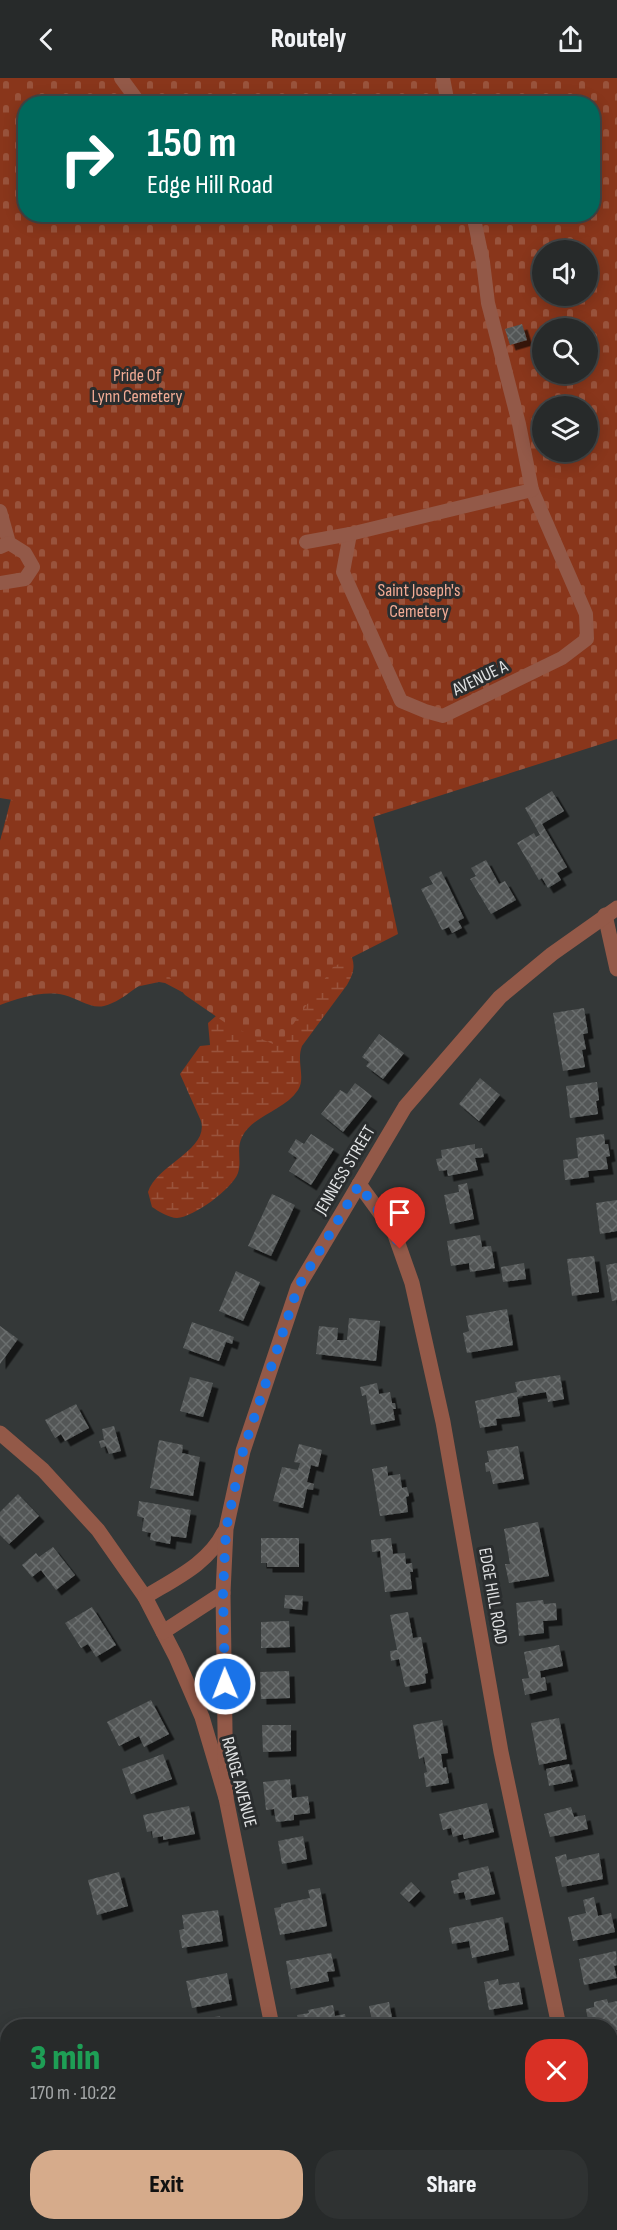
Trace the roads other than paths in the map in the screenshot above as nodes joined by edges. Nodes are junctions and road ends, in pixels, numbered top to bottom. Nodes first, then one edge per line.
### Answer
1 (121, 78) edge
2 (443, 78) edge
3 (134, 96) edge
4 (446, 96) edge
5 (475, 222) edge
6 (532, 490) junction
7 (0, 511) edge
8 (350, 534) junction
9 (306, 542) dead end
10 (5, 545) edge
11 (0, 584) edge
12 (611, 911) edge
13 (617, 969) edge
14 (359, 1185) junction
15 (0, 1433) edge
16 (226, 1529) junction
17 (223, 1593) junction
18 (145, 1597) junction
19 (163, 1632) junction
20 (226, 1798) junction
21 (271, 2019) edge
22 (558, 2019) edge

1 - 3 lane
2 - 4 lane
5 - 6 lane, AVENUE A
6 - 8 lane
6 - 8 lane, AVENUE A
7 - 10 lane
8 - 9 lane
10 - 11 lane
12 - 13 street
12 - 14 street, JENNESS STREET
14 - 16 street, JENNESS STREET
14 - 22 street, EDGE HILL ROAD
15 - 18 street, RANGE AVENUE
16 - 17 street, JENNESS STREET
16 - 18 street, JENNESS STREET
17 - 19 street
17 - 20 street, JENNESS STREET
18 - 19 street, RANGE AVENUE
19 - 20 street, RANGE AVENUE
20 - 21 street, RANGE AVENUE

